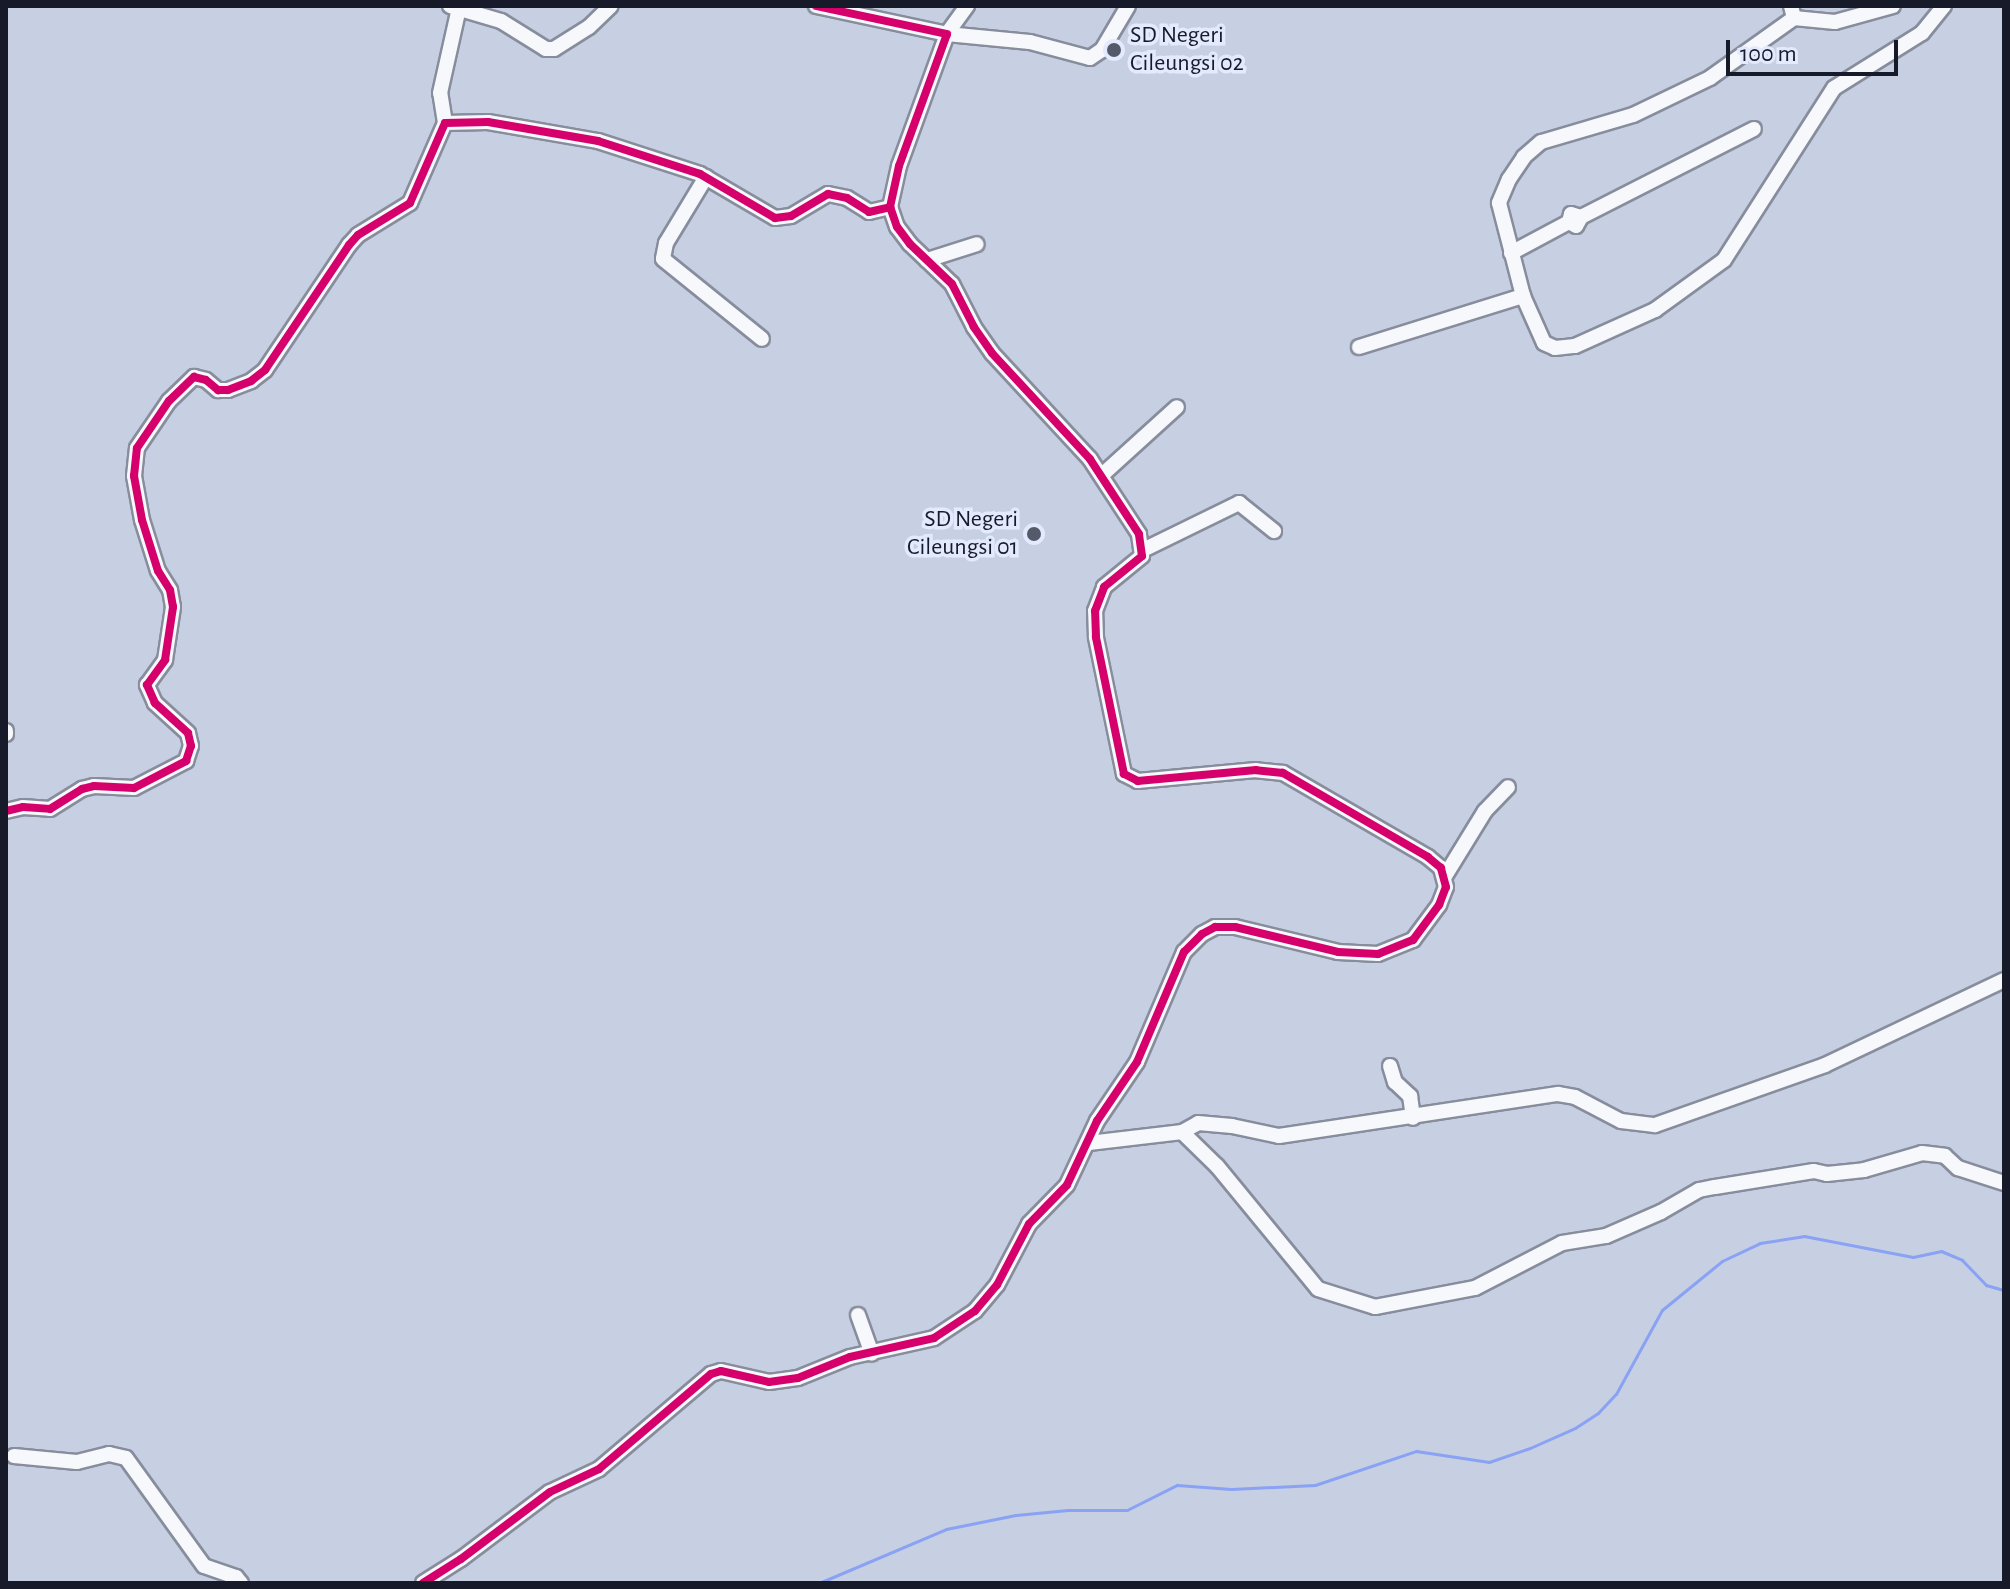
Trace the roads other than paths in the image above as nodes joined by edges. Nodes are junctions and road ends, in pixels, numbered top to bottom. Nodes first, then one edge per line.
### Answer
1 (611, 6) edge
2 (816, 6) edge
3 (967, 6) edge
4 (1128, 6) edge
5 (1893, 6) edge
6 (1944, 6) edge
7 (454, 7) edge
8 (1792, 12) edge
9 (947, 34) junction
10 (445, 123) junction
11 (1754, 129) dead end
12 (706, 177) junction
13 (890, 207) junction
14 (977, 244) dead end
15 (1511, 253) junction
16 (927, 260) junction
17 (1523, 296) junction
18 (762, 339) dead end
19 (1359, 347) dead end
20 (1177, 407) dead end
21 (1102, 475) junction
22 (1274, 531) dead end
23 (1143, 550) junction
24 (1508, 787) dead end
25 (6, 811) edge
26 (1445, 876) junction
27 (2004, 980) edge
28 (1390, 1066) dead end
29 (1413, 1118) junction
30 (1182, 1132) junction
31 (1089, 1143) junction
32 (2004, 1183) edge
33 (858, 1315) dead end
34 (872, 1354) junction
35 (14, 1456) dead end
36 (241, 1583) edge
37 (423, 1583) edge

1 - 7 street
2 - 9 street
3 - 9 street
4 - 9 street
5 - 8 street
6 - 17 street
7 - 10 street
8 - 15 street
9 - 13 street
10 - 12 street
10 - 25 street
11 - 15 street
12 - 13 street
12 - 18 street
13 - 16 street
14 - 16 street
15 - 17 street
16 - 21 street
17 - 19 street
20 - 21 street
21 - 23 street
22 - 23 street
23 - 26 street
24 - 26 street
26 - 31 street
27 - 29 street
28 - 29 street
29 - 30 street
30 - 31 street
30 - 32 street
31 - 34 street
33 - 34 street
34 - 37 street
35 - 36 street

